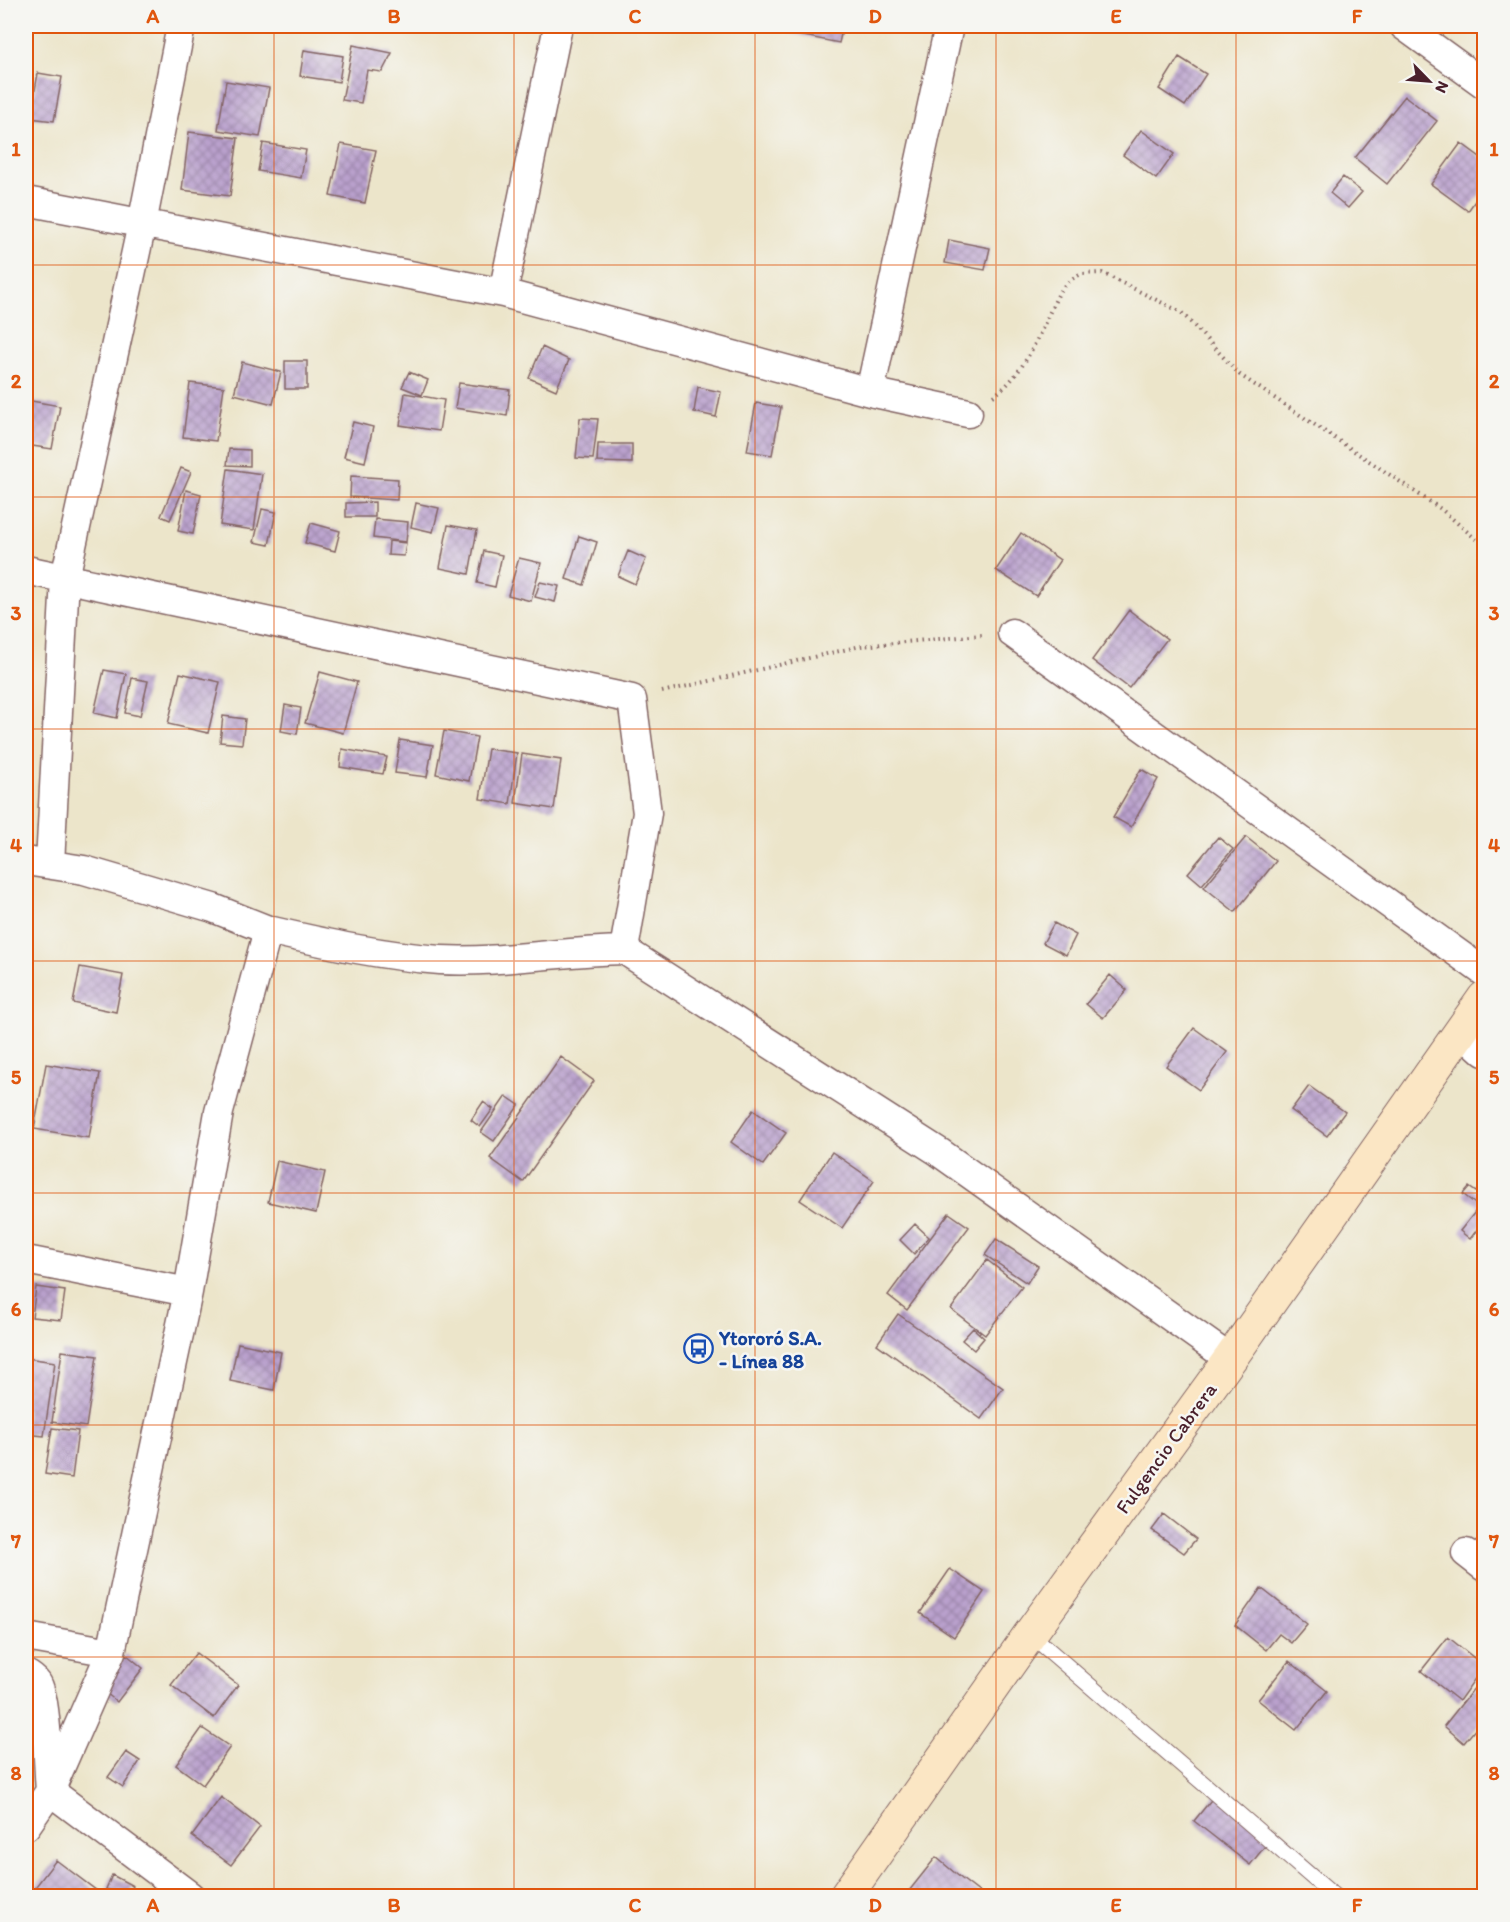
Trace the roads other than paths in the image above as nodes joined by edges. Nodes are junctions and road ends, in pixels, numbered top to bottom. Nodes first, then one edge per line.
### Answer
1 (181, 26) edge
2 (558, 26) edge
3 (949, 26) edge
4 (1404, 26) edge
5 (1485, 84) edge
6 (26, 201) edge
7 (141, 224) junction
8 (503, 293) junction
9 (870, 392) junction
10 (968, 413) road end
11 (26, 570) edge
12 (65, 578) junction
13 (1012, 633) road end
14 (38, 863) edge
15 (268, 930) junction
16 (624, 950) junction
17 (1485, 972) edge
18 (1485, 998) edge
19 (1473, 1042) edge
20 (26, 1260) edge
21 (188, 1293) junction
22 (1230, 1359) junction
23 (1030, 1634) junction
24 (26, 1637) edge
25 (111, 1652) junction
26 (26, 1674) edge
27 (50, 1791) junction
28 (26, 1826) edge
29 (189, 1896) edge
30 (846, 1896) edge
31 (1334, 1896) edge

1 - 7 street
2 - 8 street
3 - 9 street
4 - 5 street
6 - 7 street
7 - 8 street
7 - 12 street
8 - 9 street
9 - 10 street
11 - 12 street
12 - 14 street
12 - 16 street
13 - 17 street
14 - 15 street
15 - 16 street
15 - 21 street
16 - 22 street
18 - 19 main road, Fulgencio Cabrera
19 - 22 main road, Fulgencio Cabrera
20 - 21 street
21 - 25 street
22 - 23 main road, Fulgencio Cabrera
23 - 30 main road, Fulgencio Cabrera
23 - 31 lane
24 - 25 street
25 - 27 street
26 - 27 street
27 - 28 street
27 - 29 street

